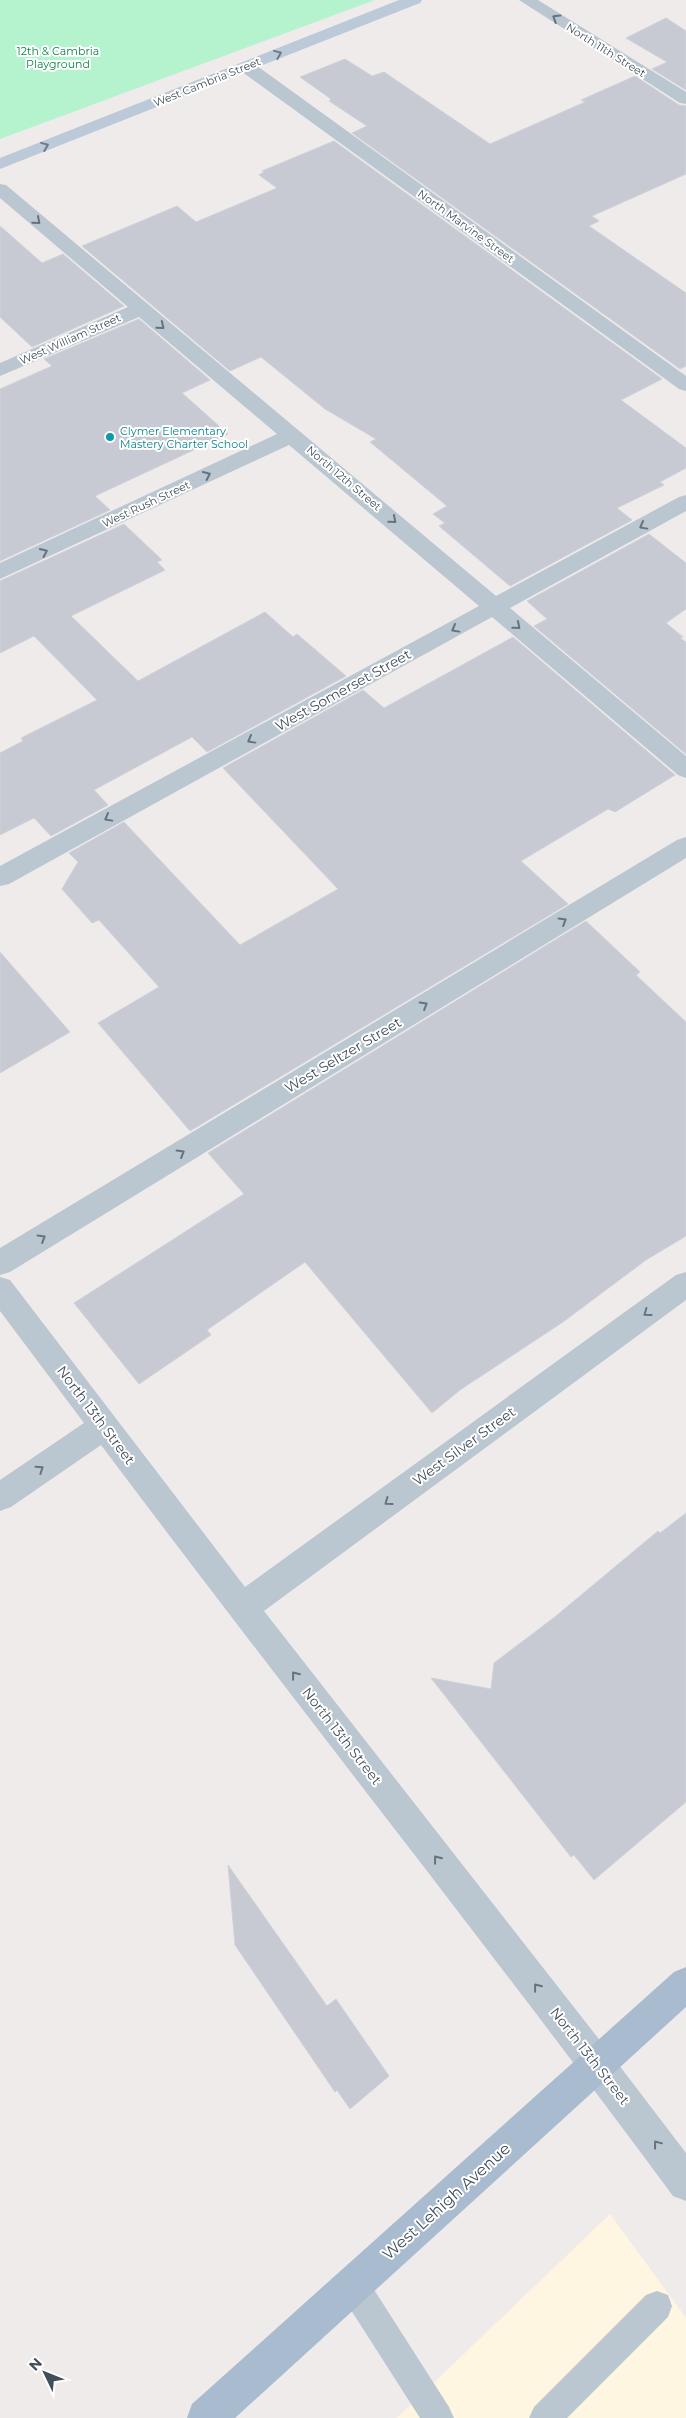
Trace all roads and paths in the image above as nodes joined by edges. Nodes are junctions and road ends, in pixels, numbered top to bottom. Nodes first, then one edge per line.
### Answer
1 (414, 0) edge
2 (527, 0) edge
3 (246, 67) junction
4 (686, 99) edge
5 (0, 164) edge
6 (0, 189) edge
7 (140, 309) junction
8 (0, 370) edge
9 (686, 386) edge
10 (293, 435) junction
11 (686, 502) edge
12 (0, 572) edge
13 (495, 607) junction
14 (686, 769) edge
15 (686, 846) edge
16 (0, 877) edge
17 (0, 1263) edge
18 (686, 1284) edge
19 (0, 1288) edge
20 (104, 1426) junction
21 (0, 1496) edge
22 (242, 1608) junction
23 (686, 1984) edge
24 (597, 2064) junction
25 (686, 2183) edge
26 (352, 2285) junction
27 (657, 2306) dead end
28 (206, 2418) edge
29 (438, 2418) edge
30 (545, 2418) edge

3 -> 1 street, West Cambria Street
4 -> 2 street, North 11th Street
5 -> 3 street, West Cambria Street
3 - 9 street, North Marvine Street
6 -> 7 street, North 12th Street
7 - 8 street, West William Street
7 -> 10 street, North 12th Street
12 -> 10 street, West Rush Street
10 -> 13 street, North 12th Street
11 -> 13 street, West Somerset Street
13 -> 14 street, North 12th Street
13 -> 16 street, West Somerset Street
17 -> 15 street, West Seltzer Street
18 -> 22 street, West Silver Street
19 - 20 street, North 13th Street
21 -> 20 street
20 - 22 street, North 13th Street
24 -> 22 street, North 13th Street
23 - 24 main road, West Lehigh Avenue
25 -> 24 street, North 13th Street
24 - 26 main road, West Lehigh Avenue
26 - 28 main road, West Lehigh Avenue
26 - 29 lane
27 - 30 lane

